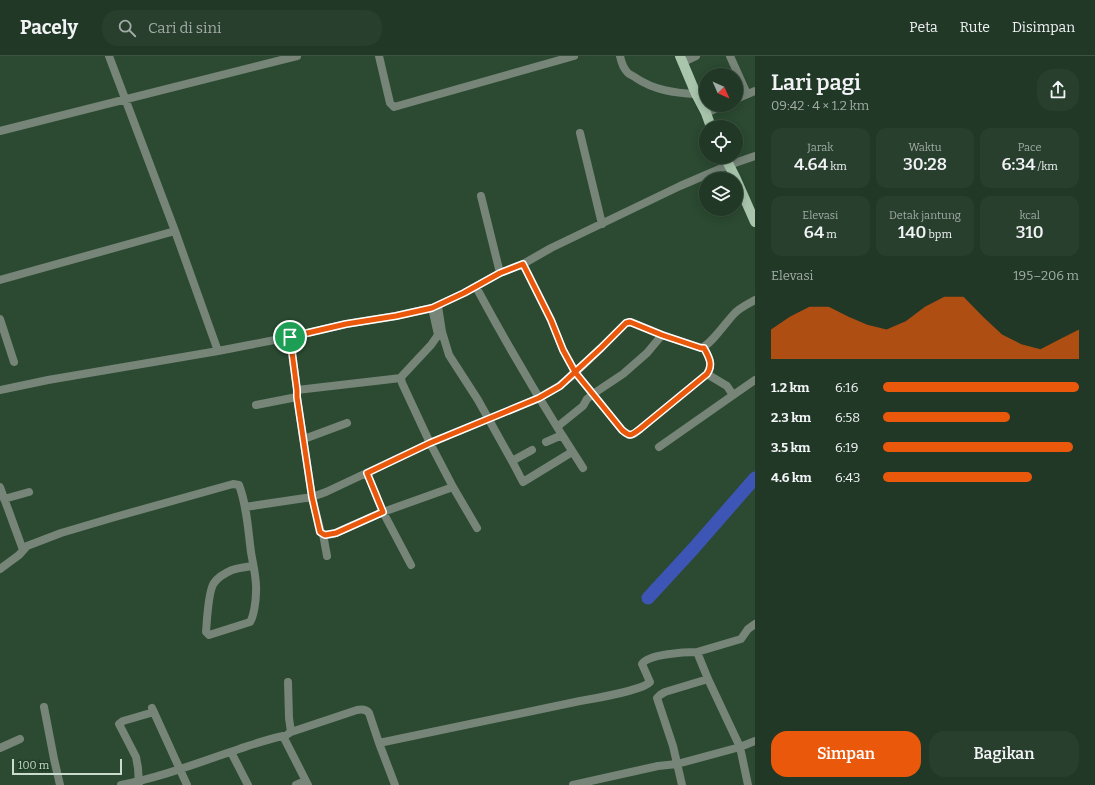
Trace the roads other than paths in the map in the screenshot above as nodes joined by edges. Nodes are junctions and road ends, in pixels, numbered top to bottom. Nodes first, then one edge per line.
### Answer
1 (109, 56) edge
2 (297, 56) edge
3 (380, 56) edge
4 (574, 56) edge
5 (620, 56) edge
6 (696, 56) edge
7 (730, 56) edge
8 (681, 59) edge
9 (751, 92) edge
10 (696, 94) junction
11 (126, 99) junction
12 (706, 113) joint
13 (709, 120) edge
14 (0, 131) edge
15 (580, 133) dead end
16 (755, 156) edge
17 (743, 158) edge
18 (721, 164) edge
19 (743, 195) edge
20 (481, 196) dead end
21 (755, 222) edge
22 (602, 224) junction
23 (175, 231) junction
24 (523, 264) junction
25 (500, 273) junction
26 (0, 280) edge
27 (476, 286) junction
28 (755, 300) edge
29 (435, 307) junction
30 (0, 319) edge
31 (662, 335) junction
32 (290, 337) junction
33 (704, 348) junction
34 (218, 351) junction
35 (14, 362) dead end
36 (575, 372) junction
37 (707, 374) junction
38 (401, 378) junction
39 (755, 380) edge
40 (0, 390) edge
41 (297, 394) junction
42 (593, 394) junction
43 (733, 394) junction
44 (539, 398) junction
45 (256, 405) dead end
46 (489, 419) junction
47 (347, 423) dead end
48 (557, 427) junction
49 (562, 435) junction
50 (304, 438) junction
51 (546, 442) dead end
52 (430, 443) junction
53 (659, 447) dead end
54 (532, 450) dead end
55 (572, 452) junction
56 (512, 461) junction
57 (583, 468) dead end
58 (367, 473) junction
59 (453, 486) junction
60 (0, 487) edge
61 (29, 492) dead end
62 (312, 497) junction
63 (4, 499) junction
64 (245, 507) junction
65 (383, 512) junction
66 (477, 528) dead end
67 (323, 534) junction
68 (23, 550) junction
69 (327, 556) dead end
70 (411, 565) dead end
71 (253, 566) junction
72 (0, 569) edge
73 (755, 624) edge
74 (697, 652) junction
75 (708, 679) junction
76 (288, 682) dead end
77 (649, 684) junction
78 (657, 698) junction
79 (44, 707) dead end
80 (291, 732) junction
81 (283, 736) junction
82 (20, 739) dead end
83 (755, 741) edge
84 (378, 743) junction
85 (740, 747) junction
86 (0, 748) edge
87 (231, 752) junction
88 (677, 764) junction
89 (181, 769) junction
90 (139, 783) edge
91 (306, 783) edge
92 (60, 785) edge
93 (121, 785) edge
94 (187, 785) edge
95 (248, 785) edge
96 (296, 785) edge
97 (395, 785) edge
98 (573, 785) edge
99 (682, 785) edge
100 (748, 785) edge

1 - 11 street
2 - 11 street
3 - 4 street
5 - 10 street
6 - 8 street
7 - 9 street
8 - 10 main road
10 - 12 main road
11 - 14 street
11 - 23 street
12 - 13 main road
15 - 22 street
16 - 17 street
18 - 22 street
19 - 21 main road
20 - 25 street
22 - 24 street
23 - 26 street
23 - 34 street
24 - 25 street
24 - 36 street
25 - 27 street
27 - 29 street
27 - 44 street
28 - 33 street
29 - 32 street
29 - 38 street
29 - 46 street
30 - 35 street
31 - 33 street
31 - 36 street
31 - 42 street
32 - 34 street
32 - 41 street
33 - 37 street
34 - 40 street
36 - 42 street
36 - 44 street
37 - 42 street
37 - 43 street
38 - 41 street
38 - 52 street
39 - 43 street
41 - 45 street
41 - 50 street
42 - 48 street
43 - 53 street
44 - 46 street
44 - 48 street
46 - 52 street
46 - 56 street
47 - 50 street
48 - 49 street
49 - 51 street
49 - 55 street
50 - 62 street
52 - 58 street
52 - 59 street
54 - 56 street
55 - 56 street
55 - 57 street
58 - 62 street
58 - 65 street
59 - 65 street
59 - 66 street
60 - 63 street
61 - 63 street
62 - 64 street
62 - 67 street
63 - 68 street
64 - 68 street
64 - 71 street
65 - 67 street
65 - 70 street
67 - 69 street
68 - 72 street
71 - 71 street
73 - 74 street
74 - 75 street
74 - 77 street
75 - 78 street
75 - 85 street
76 - 80 street
77 - 78 street
77 - 84 street
78 - 88 street
79 - 92 street
80 - 81 street
80 - 84 street
81 - 87 street
81 - 91 street
82 - 86 street
83 - 85 street
84 - 97 street
85 - 88 street
85 - 100 street
87 - 89 street
87 - 95 street
88 - 98 street
88 - 99 street
89 - 90 street
89 - 90 street
89 - 94 street
90 - 93 street
91 - 96 street

